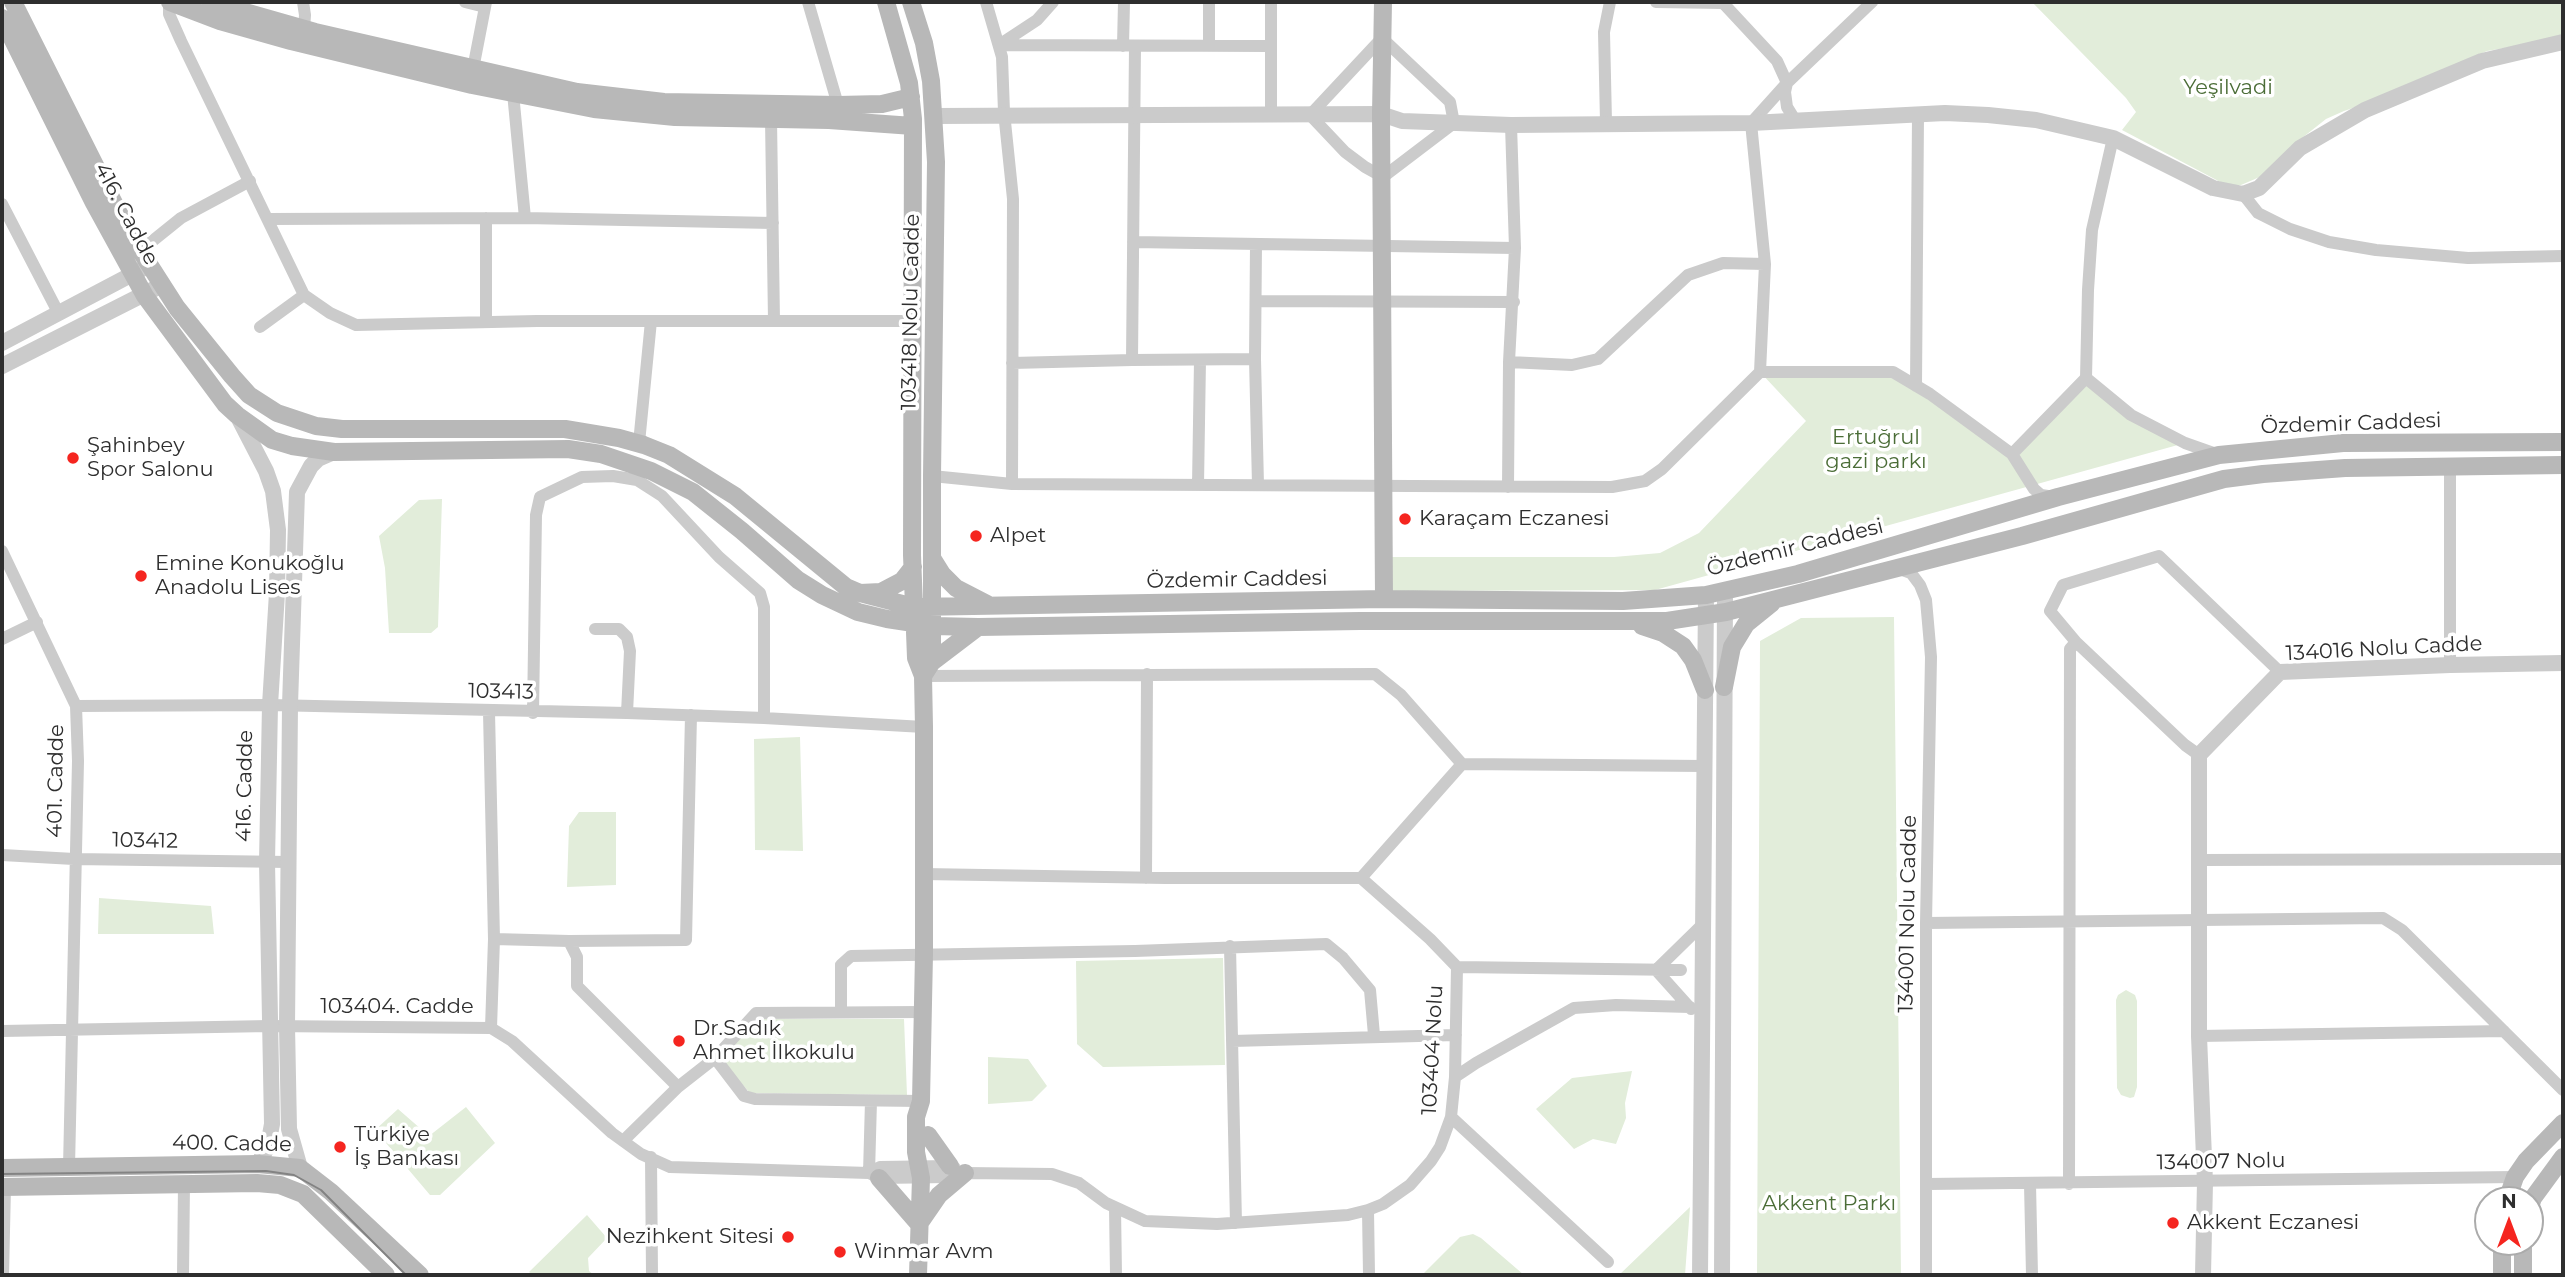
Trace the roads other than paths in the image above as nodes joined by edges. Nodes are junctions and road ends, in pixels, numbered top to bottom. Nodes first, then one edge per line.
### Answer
1 (13, 2) edge
2 (170, 2) edge
3 (210, 2) edge
4 (303, 2) edge
5 (465, 2) edge
6 (808, 2) edge
7 (887, 2) edge
8 (911, 2) edge
9 (986, 2) edge
10 (1053, 2) edge
11 (1124, 2) edge
12 (1209, 2) edge
13 (1272, 2) edge
14 (1383, 2) edge
15 (1610, 2) edge
16 (1656, 2) edge
17 (1723, 2) edge
18 (1872, 2) edge
19 (486, 4) edge
20 (2, 18) edge
21 (304, 29) junction
22 (1382, 38) junction
23 (2563, 42) edge
24 (999, 45) junction
25 (1129, 46) junction
26 (1209, 46) junction
27 (1271, 46) junction
28 (473, 69) junction
29 (1787, 83) junction
30 (513, 93) junction
31 (911, 97) junction
32 (838, 105) junction
33 (1381, 114) junction
34 (1270, 115) junction
35 (1310, 115) junction
36 (1918, 115) junction
37 (934, 116) junction
38 (1135, 116) junction
39 (1004, 117) junction
40 (771, 119) junction
41 (1795, 120) junction
42 (1606, 122) junction
43 (1751, 122) junction
44 (1454, 123) junction
45 (1511, 125) junction
46 (913, 126) junction
47 (2112, 138) junction
48 (1383, 177) junction
49 (250, 181) junction
50 (2243, 194) junction
51 (2, 204) edge
52 (486, 218) junction
53 (525, 218) junction
54 (268, 219) junction
55 (773, 223) junction
56 (1133, 242) junction
57 (1256, 245) junction
58 (1382, 245) junction
59 (1515, 248) junction
60 (2563, 256) edge
61 (145, 258) junction
62 (1765, 264) junction
63 (132, 275) junction
64 (162, 285) junction
65 (304, 295) junction
66 (145, 296) junction
67 (1256, 301) junction
68 (1383, 301) junction
69 (1514, 302) junction
70 (75, 306) junction
71 (59, 314) junction
72 (651, 321) junction
73 (774, 321) junction
74 (912, 321) junction
75 (486, 322) junction
76 (85, 325) junction
77 (260, 327) dead end
78 (2, 343) edge
79 (1255, 359) junction
80 (1132, 360) junction
81 (1200, 360) junction
82 (1509, 362) junction
83 (1012, 363) junction
84 (2, 366) edge
85 (1760, 372) junction
86 (2086, 378) junction
87 (1916, 386) junction
88 (237, 415) junction
89 (2563, 442) edge
90 (639, 443) junction
91 (334, 452) junction
92 (2012, 454) junction
93 (2219, 455) junction
94 (2563, 466) edge
95 (2450, 468) junction
96 (932, 476) junction
97 (1012, 484) junction
98 (2029, 484) junction
99 (1198, 485) junction
100 (1258, 485) junction
101 (1384, 486) junction
102 (1508, 487) junction
103 (2058, 497) junction
104 (2016, 510) junction
105 (2, 551) edge
106 (932, 558) junction
107 (913, 567) junction
108 (1897, 568) junction
109 (1725, 592) junction
110 (860, 593) junction
111 (1706, 595) junction
112 (1778, 599) junction
113 (1384, 600) junction
114 (1007, 607) junction
115 (1726, 612) junction
116 (920, 613) junction
117 (1707, 615) junction
118 (887, 619) junction
119 (37, 622) junction
120 (1629, 622) junction
121 (933, 626) junction
122 (978, 627) junction
123 (595, 629) dead end
124 (2, 639) edge
125 (2076, 642) junction
126 (915, 649) junction
127 (2563, 663) edge
128 (2450, 665) junction
129 (928, 669) junction
130 (2280, 672) junction
131 (1147, 674) junction
132 (1724, 688) junction
133 (1705, 690) junction
134 (270, 705) junction
135 (290, 705) junction
136 (76, 706) junction
137 (489, 712) junction
138 (533, 713) junction
139 (627, 713) junction
140 (691, 715) junction
141 (764, 718) junction
142 (924, 727) junction
143 (2199, 755) junction
144 (1462, 764) junction
145 (1704, 766) junction
146 (2, 855) edge
147 (74, 859) junction
148 (2563, 859) edge
149 (2200, 860) junction
150 (267, 862) junction
151 (288, 862) junction
152 (923, 874) junction
153 (1146, 878) junction
154 (1361, 878) junction
155 (2199, 921) junction
156 (2070, 922) junction
157 (1926, 923) junction
158 (1701, 926) junction
159 (494, 939) junction
160 (569, 940) junction
161 (1230, 946) junction
162 (924, 954) junction
163 (1457, 967) junction
164 (1656, 970) junction
165 (1681, 970) dead end
166 (1690, 1007) junction
167 (841, 1012) junction
168 (923, 1012) junction
169 (1702, 1020) junction
170 (269, 1026) junction
171 (287, 1026) junction
172 (491, 1028) junction
173 (73, 1029) junction
174 (2, 1031) edge
175 (2504, 1031) junction
176 (1374, 1035) junction
177 (1456, 1035) junction
178 (2199, 1036) junction
179 (1232, 1041) junction
180 (715, 1058) junction
181 (1455, 1077) junction
182 (678, 1087) junction
183 (2563, 1090) edge
184 (871, 1101) junction
185 (921, 1101) junction
186 (1451, 1117) junction
187 (2563, 1124) edge
188 (928, 1135) junction
189 (623, 1141) junction
190 (651, 1157) junction
191 (2563, 1157) edge
192 (258, 1164) junction
193 (69, 1167) junction
194 (2, 1168) edge
195 (300, 1168) junction
196 (958, 1170) junction
197 (921, 1171) junction
198 (874, 1176) junction
199 (2515, 1177) junction
200 (2205, 1182) junction
201 (184, 1184) junction
202 (1927, 1184) junction
203 (2030, 1184) junction
204 (2069, 1184) junction
205 (2512, 1186) edge
206 (2542, 1186) edge
207 (3, 1187) edge
208 (1115, 1207) junction
209 (1368, 1210) junction
210 (1236, 1223) junction
211 (919, 1224) junction
212 (2502, 1256) edge
213 (2523, 1256) edge
214 (1608, 1262) dead end
215 (3, 1275) edge
216 (183, 1275) edge
217 (386, 1275) edge
218 (421, 1275) edge
219 (652, 1275) edge
220 (918, 1275) edge
221 (1116, 1275) edge
222 (1369, 1275) edge
223 (1700, 1275) edge
224 (1721, 1275) edge
225 (1926, 1275) edge
226 (2032, 1275) edge
227 (2203, 1275) edge
228 (2502, 1275) edge
229 (2524, 1275) edge

1 - 61 main road, Özdemir Caddesi
2 - 30 main road
2 - 49 street
3 - 21 main road
4 - 21 street
5 - 19 street
6 - 32 street
7 - 31 main road
8 - 37 main road, 103418 Nolu Cadde
9 - 24 street
10 - 24 street
11 - 25 street
12 - 26 street
13 - 27 street
14 - 22 main road
15 - 42 street
16 - 17 street
17 - 29 street
18 - 29 street
19 - 28 street
20 - 63 main road, 416. Cadde
21 - 28 main road
22 - 33 main road
22 - 35 street
22 - 44 street
23 - 50 street
24 - 25 street
24 - 39 street
25 - 26 street
25 - 38 street
26 - 27 street
27 - 34 street
28 - 32 main road
29 - 41 street
29 - 43 street
30 - 40 main road
30 - 53 street
31 - 32 main road
31 - 46 main road
33 - 35 street
33 - 44 street
33 - 48 main road
34 - 35 street
34 - 38 street
35 - 48 street
36 - 41 street
36 - 47 street
36 - 87 street
37 - 39 street
37 - 96 main road, 103418 Nolu Cadde
38 - 39 street
38 - 56 street
39 - 83 street
40 - 46 main road
40 - 55 street
41 - 43 street
42 - 43 street
42 - 45 street
43 - 62 street
44 - 45 street
44 - 48 street
45 - 59 street
46 - 74 main road
47 - 50 street
47 - 86 street
48 - 58 main road
49 - 54 street
49 - 61 street
50 - 60 street
51 - 71 street
52 - 53 street
52 - 54 street
52 - 75 street
53 - 55 street
54 - 65 street
55 - 73 street
56 - 57 street
56 - 80 street
57 - 58 street
57 - 67 street
58 - 59 street
58 - 68 main road
59 - 69 street
61 - 63 street
61 - 64 main road, Özdemir Caddesi
62 - 82 street
62 - 85 street
63 - 66 main road, 416. Cadde
63 - 70 street
64 - 66 street
64 - 90 main road, Özdemir Caddesi
65 - 75 street
65 - 77 street
66 - 76 street
66 - 88 main road, 416. Cadde
67 - 68 street
67 - 79 street
68 - 69 street
68 - 101 main road
69 - 82 street
70 - 71 street
70 - 76 street
71 - 78 street
72 - 73 street
72 - 75 street
72 - 90 street
73 - 74 street
74 - 107 main road
76 - 84 street
79 - 81 street
79 - 100 street
80 - 81 street
80 - 83 street
81 - 99 street
82 - 102 street
83 - 97 street
85 - 87 street
85 - 102 street
86 - 92 street
86 - 93 street
87 - 92 street
88 - 91 main road, 416. Cadde
88 - 134 street, 416. Cadde
89 - 93 main road, Özdemir Caddesi
90 - 110 main road, Özdemir Caddesi
91 - 118 main road, 416. Cadde
91 - 135 street
92 - 98 street
93 - 103 main road, Özdemir Caddesi
94 - 95 main road, Özdemir Caddesi
95 - 108 main road, Özdemir Caddesi
95 - 128 street
96 - 97 street
96 - 106 main road, 103418 Nolu Cadde
97 - 99 street
98 - 103 street
98 - 104 street
99 - 100 street
100 - 101 street
101 - 102 street
101 - 113 main road
103 - 104 main road, Özdemir Caddesi
104 - 109 main road, Özdemir Caddesi
105 - 119 street, 401. Cadde
106 - 114 main road
106 - 116 main road, 103418 Nolu Cadde
107 - 110 main road
107 - 116 main road
108 - 112 main road, Özdemir Caddesi
108 - 157 street, 134001 Nolu Cadde
109 - 111 main road, Özdemir Caddesi
109 - 115 street
110 - 116 main road, Özdemir Caddesi
111 - 113 main road, Özdemir Caddesi
111 - 117 street
112 - 115 main road, Özdemir Caddesi
112 - 132 main road
113 - 114 main road, Özdemir Caddesi
114 - 116 main road, Özdemir Caddesi
115 - 117 main road, Özdemir Caddesi
115 - 132 street
116 - 118 main road, 416. Cadde
116 - 121 main road, 103418 Nolu Cadde
116 - 126 main road
117 - 120 main road, Özdemir Caddesi
117 - 133 street
118 - 126 main road
119 - 124 street
119 - 136 street, 401. Cadde
120 - 122 main road, Özdemir Caddesi
120 - 133 main road
121 - 122 main road, Özdemir Caddesi
121 - 129 main road, 103418 Nolu Cadde
122 - 129 main road
123 - 139 street
125 - 130 street
125 - 143 street
125 - 156 street
126 - 129 main road
127 - 128 street, 134016 Nolu Cadde
128 - 130 street, 134016 Nolu Cadde
129 - 131 street
129 - 142 main road
130 - 143 street, 134016 Nolu Cadde
131 - 144 street
131 - 153 street
132 - 224 street
133 - 145 street
134 - 135 street, 103413
134 - 136 street, 103413
134 - 150 street, 416. Cadde
135 - 137 street, 103413
135 - 151 street
136 - 147 street, 401. Cadde
137 - 138 street, 103413
137 - 159 street
138 - 139 street, 103413
138 - 141 street
139 - 140 street, 103413
140 - 141 street, 103413
140 - 160 street
141 - 142 street, 103413
142 - 152 main road
143 - 149 street
144 - 145 street
144 - 154 street
145 - 158 street
146 - 147 street, 103412
147 - 150 street, 103412
147 - 173 street, 401. Cadde
148 - 149 street
149 - 155 street
150 - 151 street, 103412
150 - 170 street, 416. Cadde
151 - 171 street
152 - 153 street
152 - 162 main road
153 - 154 street
154 - 163 street, 103404 Nolu
155 - 156 street
155 - 175 street
155 - 178 street
156 - 157 street
156 - 204 street
157 - 202 street, 134001 Nolu Cadde
158 - 164 street
158 - 169 street
159 - 160 street
159 - 172 street
160 - 182 street
161 - 162 street
161 - 176 street
161 - 179 street
162 - 167 street
162 - 168 main road
163 - 164 street
163 - 177 street, 103404 Nolu
164 - 165 street
164 - 166 street
166 - 169 street
166 - 181 street
167 - 168 street
167 - 180 street
168 - 185 main road
169 - 223 street
170 - 171 street, 103404. Cadde
170 - 173 street, 103404. Cadde
170 - 192 street, 416. Cadde
171 - 172 street, 103404. Cadde
171 - 195 street
172 - 189 street, 103404. Cadde
173 - 174 street, 103404. Cadde
173 - 193 street, 401. Cadde
175 - 178 street
175 - 183 street
176 - 177 street
176 - 179 street
177 - 181 street, 103404 Nolu
178 - 200 street
179 - 210 street
180 - 182 street
180 - 184 street
181 - 186 street, 103404 Nolu
182 - 189 street
184 - 185 street
184 - 198 street
185 - 188 main road
185 - 197 main road
186 - 209 street, 103404 Nolu
186 - 214 street
187 - 199 main road
188 - 196 main road
188 - 197 main road
189 - 190 street, 103404. Cadde
190 - 198 street, 103404. Cadde
190 - 219 street
191 - 206 main road
192 - 193 main road, 400. Cadde
192 - 195 main road, 400. Cadde
193 - 194 main road, 400. Cadde
195 - 218 main road, 400. Cadde
196 - 197 street, 103404. Cadde
196 - 208 street, 103404 Nolu
196 - 211 main road
197 - 198 street, 103404. Cadde
197 - 211 main road
198 - 211 main road
199 - 200 street, 134007 Nolu
199 - 205 main road
200 - 204 street, 134007 Nolu
200 - 227 street
201 - 207 main road, 400. Cadde
201 - 216 street
201 - 217 main road, 400. Cadde
202 - 203 street, 134007 Nolu
202 - 225 street, 134001 Nolu Cadde
203 - 204 street, 134007 Nolu
203 - 226 street
207 - 215 street
208 - 210 street, 103404 Nolu
208 - 221 street
209 - 210 street, 103404 Nolu
209 - 222 street
211 - 220 main road
212 - 228 main road
213 - 229 main road

